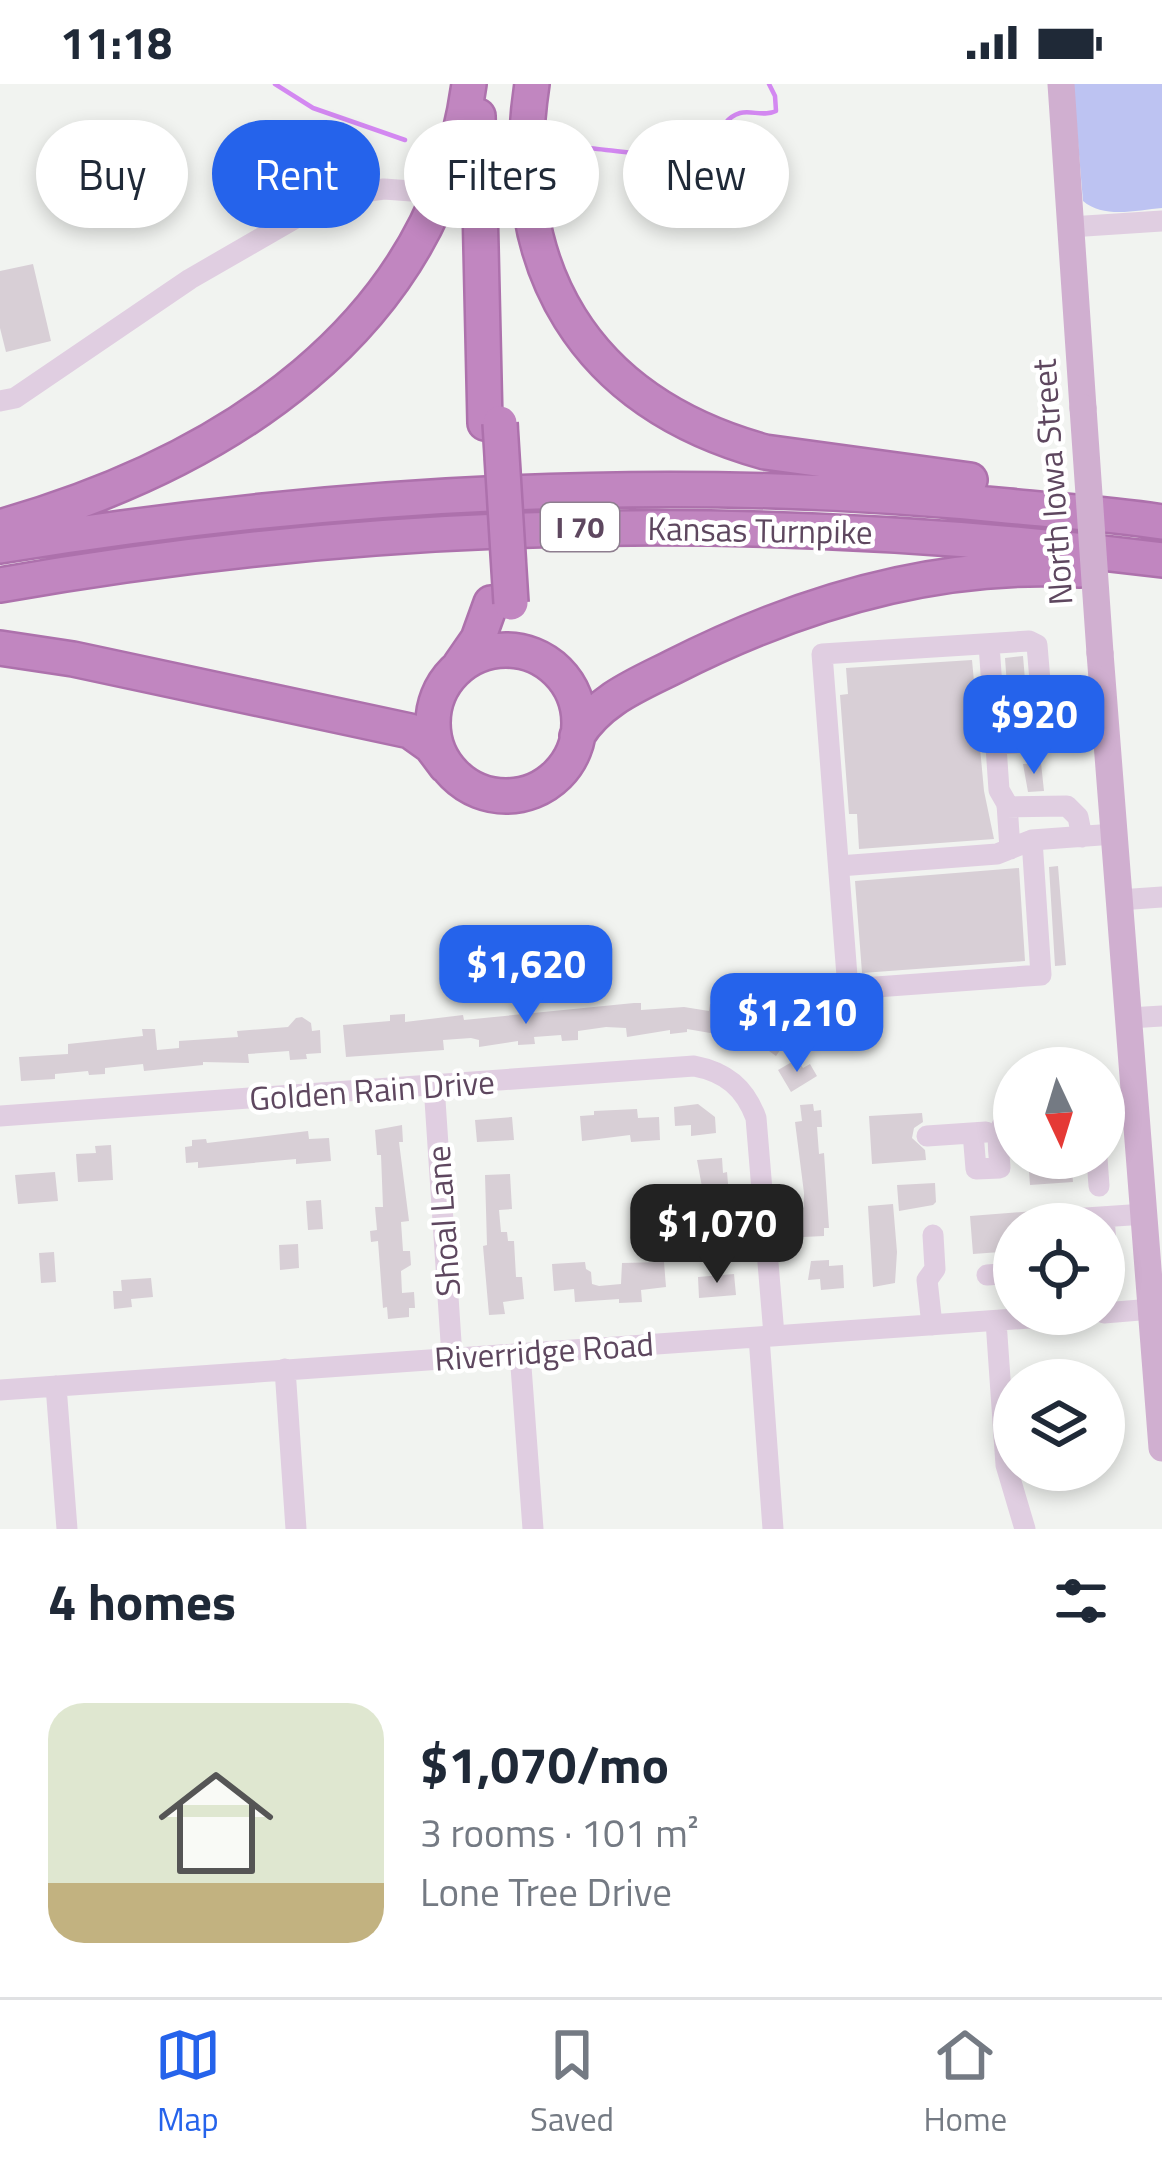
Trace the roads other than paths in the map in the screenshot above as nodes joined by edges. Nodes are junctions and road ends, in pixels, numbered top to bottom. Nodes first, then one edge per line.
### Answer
1 (472, 84) edge
2 (1060, 84) edge
3 (529, 100) edge
4 (462, 120) edge
5 (404, 190) edge
6 (1162, 221) edge
7 (1070, 227) junction
8 (423, 228) edge
9 (0, 401) edge
10 (493, 423) junction
11 (1154, 521) edge
12 (0, 527) edge
13 (0, 546) edge
14 (1162, 560) edge
15 (1162, 577) edge
16 (0, 585) edge
17 (501, 603) junction
18 (989, 644) junction
19 (0, 648) edge
20 (541, 659) junction
21 (455, 670) junction
22 (578, 736) junction
23 (995, 744) junction
24 (446, 766) junction
25 (1007, 807) junction
26 (1114, 835) junction
27 (1082, 837) junction
28 (1021, 844) junction
29 (838, 866) junction
30 (1162, 897) edge
31 (1119, 900) junction
32 (1162, 1016) edge
33 (1129, 1018) junction
34 (434, 1085) junction
35 (1136, 1106) junction
36 (1125, 1107) edge
37 (0, 1116) edge
38 (993, 1127) edge
39 (973, 1133) junction
40 (927, 1136) dead end
41 (993, 1168) edge
42 (1098, 1179) edge
43 (1099, 1186) dead end
44 (1145, 1214) junction
45 (1125, 1215) edge
46 (933, 1234) dead end
47 (987, 1275) dead end
48 (993, 1275) edge
49 (1152, 1309) junction
50 (1125, 1311) edge
51 (993, 1321) edge
52 (932, 1325) junction
53 (997, 1335) edge
54 (767, 1336) junction
55 (520, 1352) junction
56 (452, 1357) junction
57 (285, 1369) junction
58 (56, 1386) junction
59 (0, 1390) edge
60 (1162, 1448) edge
61 (67, 1529) edge
62 (296, 1529) edge
63 (532, 1529) edge
64 (773, 1529) edge
65 (1025, 1529) edge

1 - 4 highway
1 - 10 highway
2 - 7 main road, North Iowa Street
3 - 10 highway
3 - 11 highway
5 - 9 street
6 - 7 street
7 - 26 main road, North Iowa Street, bridge
8 - 12 highway
10 - 17 highway, bridge
11 - 13 highway, Kansas Turnpike / I 70
14 - 16 highway, Kansas Turnpike / I 70
15 - 22 highway
17 - 20 highway
17 - 21 highway
18 - 23 street
18 - 23 street
18 - 29 street
19 - 24 highway
20 - 21 highway
20 - 22 highway
21 - 24 highway
22 - 24 highway
23 - 25 street
25 - 27 street
25 - 28 street
26 - 27 street
26 - 31 main road, North Iowa Street
27 - 28 street
28 - 29 street
28 - 29 street
30 - 31 street
31 - 33 main road, North Iowa Street
32 - 33 street
33 - 35 main road, North Iowa Street
34 - 37 street, Golden Rain Drive
34 - 54 street, Golden Rain Drive
34 - 56 street, Shoal Lane
35 - 36 street
35 - 44 main road, North Iowa Street
38 - 39 street
39 - 40 street
39 - 41 street
42 - 43 street
44 - 45 street
44 - 49 main road, North Iowa Street
46 - 52 street
47 - 48 street
49 - 50 street
49 - 60 main road, North Iowa Street
51 - 52 street, Riverridge Road
52 - 54 street, Riverridge Road
53 - 65 street
54 - 55 street, Riverridge Road
54 - 64 street
55 - 56 street, Riverridge Road
55 - 63 street
56 - 57 street, Riverridge Road
57 - 58 street, Riverridge Road
57 - 62 street
58 - 59 street, Riverridge Road
58 - 61 street

